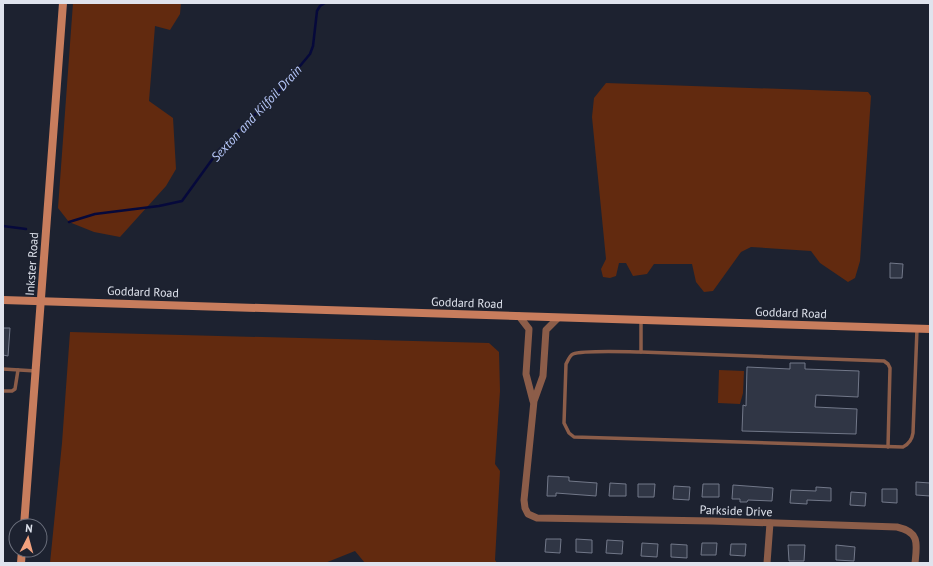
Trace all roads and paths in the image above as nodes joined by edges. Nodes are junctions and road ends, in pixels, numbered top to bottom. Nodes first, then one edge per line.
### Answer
1 (64, 3) edge
2 (3, 300) edge
3 (41, 301) junction
4 (519, 316) junction
5 (558, 318) junction
6 (641, 320) junction
7 (917, 329) junction
8 (930, 329) edge
9 (641, 352) junction
10 (3, 369) edge
11 (18, 370) junction
12 (36, 371) junction
13 (3, 391) edge
14 (534, 401) junction
15 (888, 447) junction
16 (25, 518) edge
17 (770, 523) junction
18 (767, 563) edge
19 (915, 563) edge

1 - 3 main road, Inkster Road
2 - 3 main road, Goddard Road
3 - 4 main road, Goddard Road
3 - 12 main road, Inkster Road
4 - 5 main road, Goddard Road
4 - 14 street
5 - 6 main road, Goddard Road
5 - 14 street
6 - 7 main road, Goddard Road
6 - 9 lane
7 - 8 main road, Goddard Road
7 - 15 lane
9 - 15 lane
9 - 15 lane
10 - 11 lane
11 - 12 lane
11 - 13 lane
12 - 16 main road, Inkster Road
14 - 17 street, Parkside Drive
17 - 18 street
17 - 19 street, Parkside Drive

